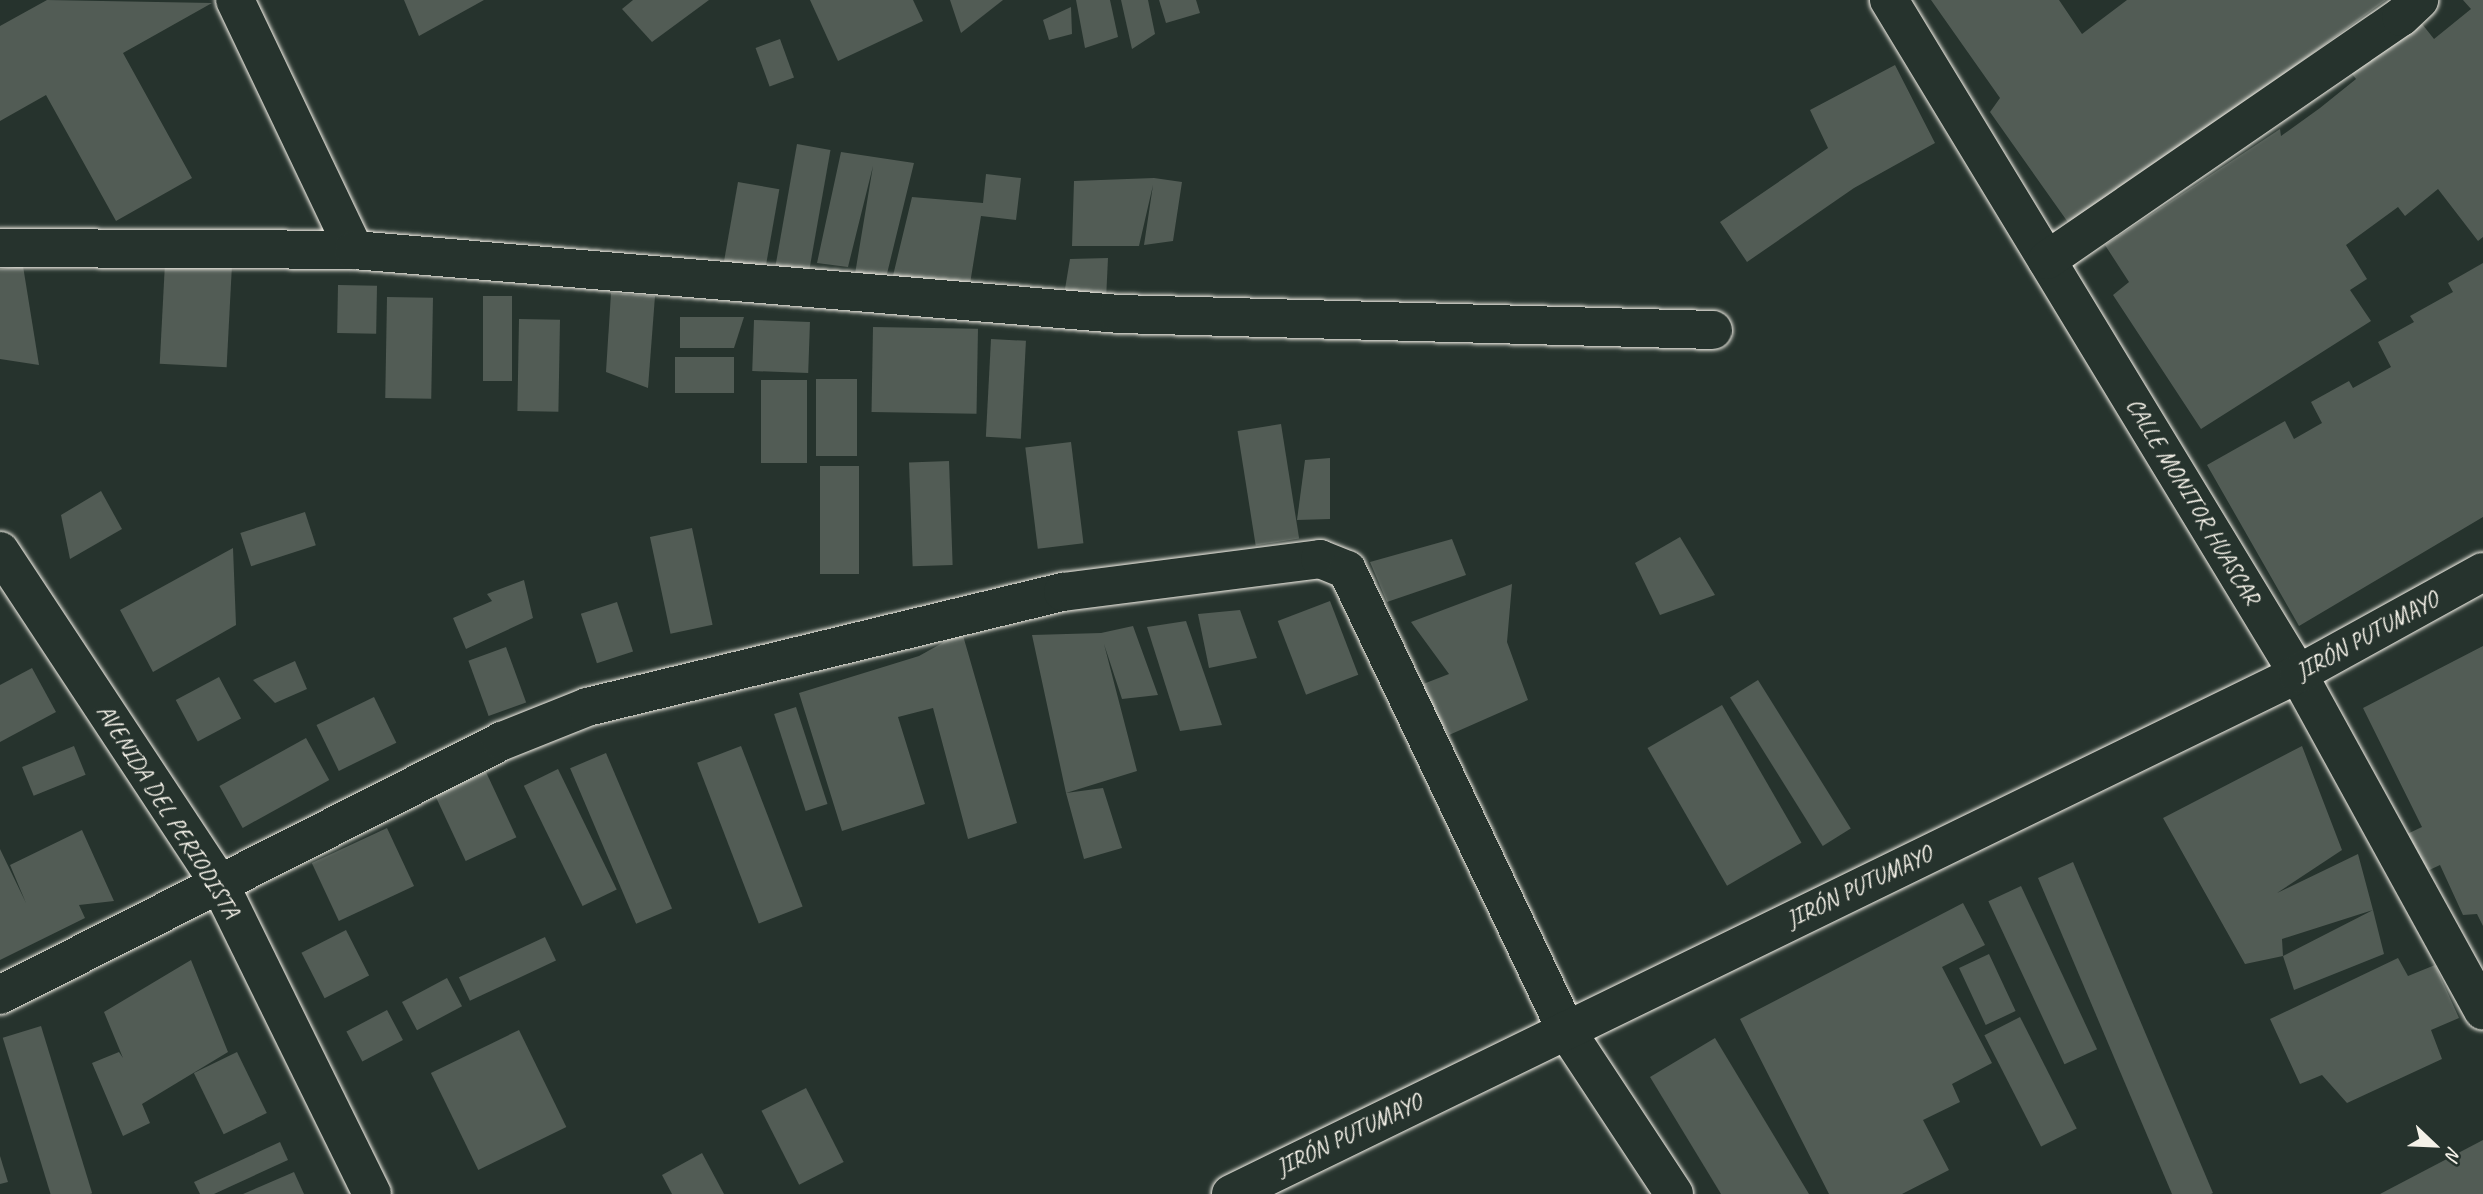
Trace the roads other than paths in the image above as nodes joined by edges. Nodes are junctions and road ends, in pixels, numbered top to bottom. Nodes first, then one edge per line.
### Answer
1 (235, 0) edge
2 (1889, 0) edge
3 (2419, 0) edge
4 (0, 248) edge
5 (354, 250) junction
6 (2047, 260) junction
7 (1713, 331) dead end
8 (0, 551) edge
9 (2483, 572) edge
10 (2298, 674) junction
11 (220, 885) junction
12 (0, 995) edge
13 (2483, 1011) edge
14 (1566, 1030) junction
15 (1245, 1191) edge
16 (372, 1194) edge
17 (1674, 1194) edge

1 - 5 street
2 - 6 street, CALLE MONITOR HUASCAR
3 - 6 street
4 - 5 street
5 - 7 street
6 - 10 street, CALLE MONITOR HUASCAR
8 - 11 street, AVENIDA DEL PERIODISTA
9 - 10 street, JIRÓN PUTUMAYO
10 - 13 street, CALLE MONITOR HUASCAR
10 - 14 street, JIRÓN PUTUMAYO
11 - 12 street
11 - 14 street
11 - 16 street, AVENIDA DEL PERIODISTA
14 - 15 street, JIRÓN PUTUMAYO
14 - 17 street

